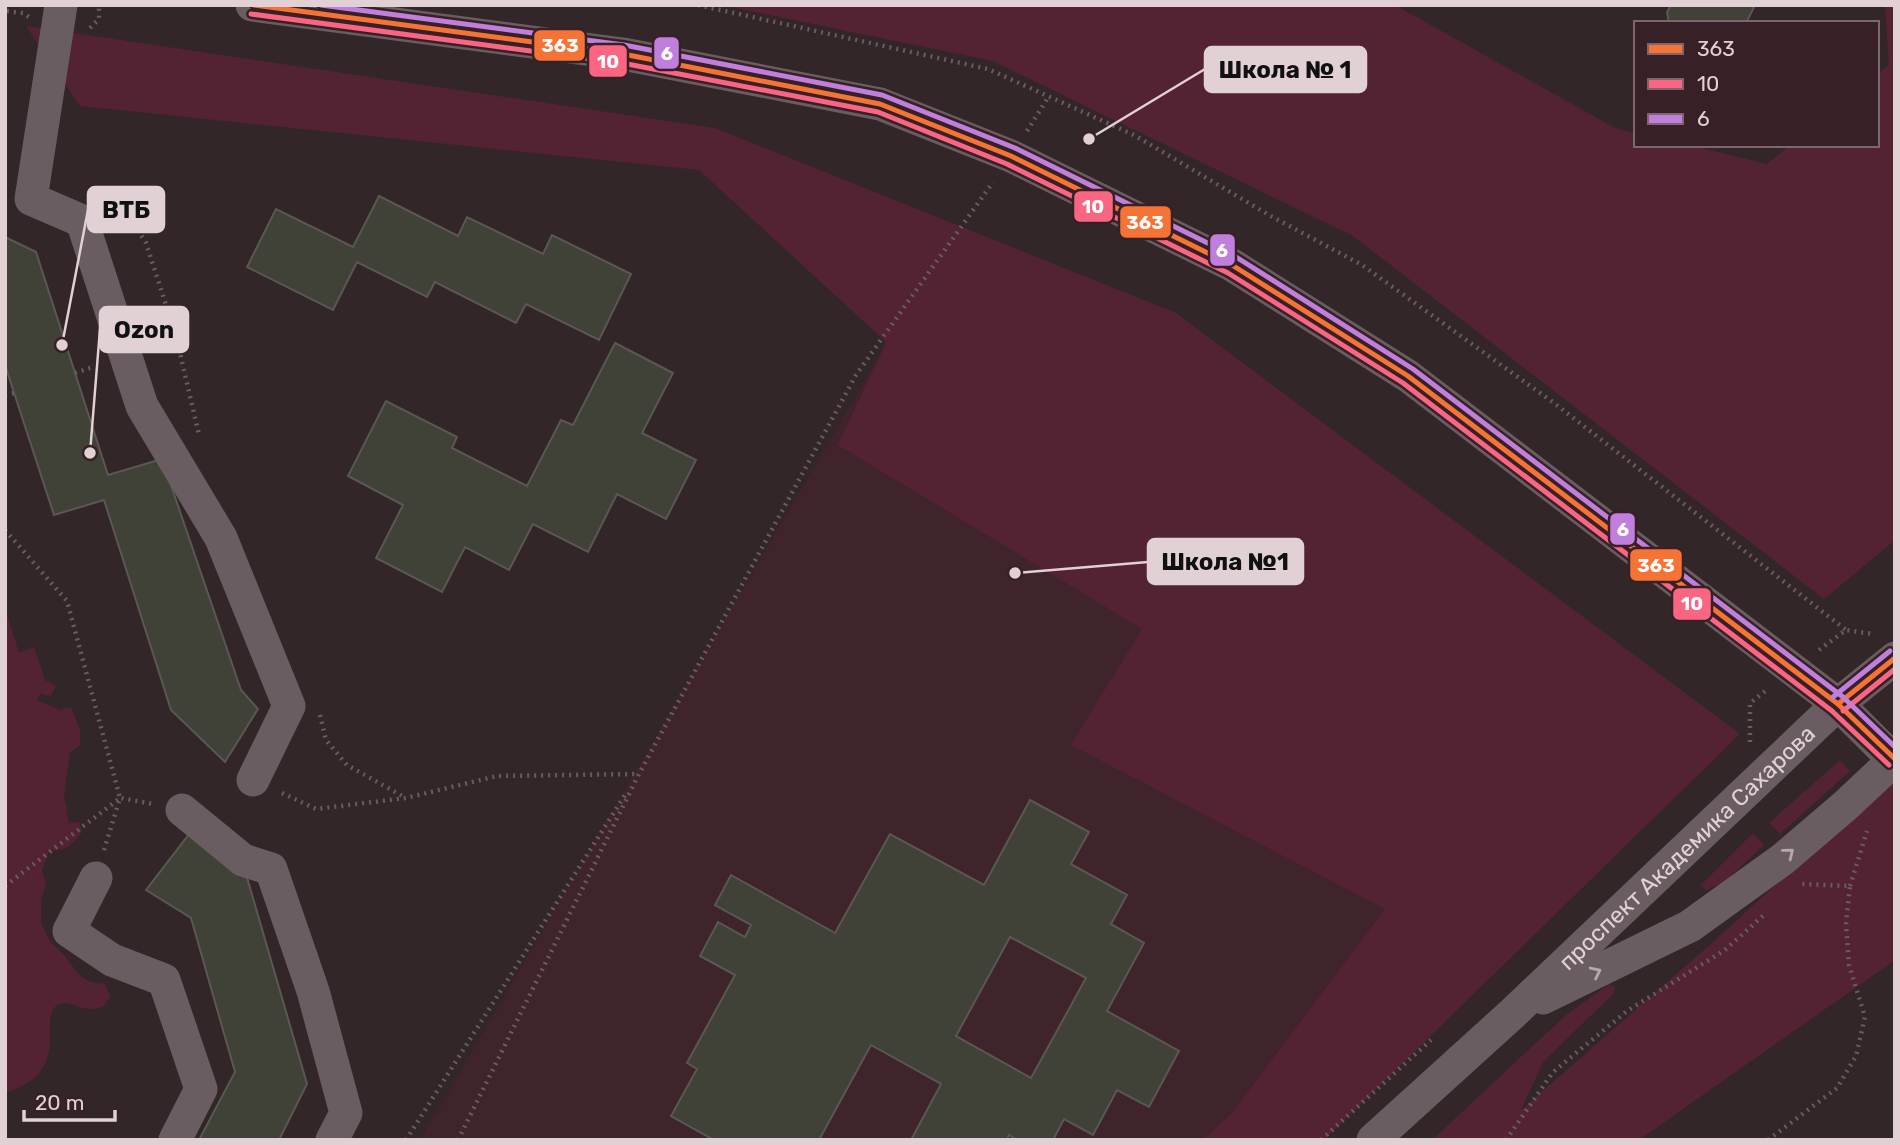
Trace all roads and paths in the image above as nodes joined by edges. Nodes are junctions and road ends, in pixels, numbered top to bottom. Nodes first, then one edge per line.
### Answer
1 (61, 5) edge
2 (99, 5) edge
3 (251, 5) edge
4 (698, 5) edge
5 (86, 33) dead end
6 (1049, 96) junction
7 (1011, 156) junction
8 (18, 195) edge
9 (101, 201) dead end
10 (90, 355) dead end
11 (75, 373) dead end
12 (14, 393) dead end
13 (5, 395) edge
14 (201, 442) dead end
15 (5, 530) edge
16 (1846, 630) dead end
17 (1895, 658) edge
18 (317, 704) dead end
19 (1838, 704) junction
20 (1894, 760) edge
21 (639, 774) junction
22 (253, 780) joint
23 (406, 798) junction
24 (182, 810) dead end
25 (1867, 831) dead end
26 (96, 878) dead end
27 (1800, 884) dead end
28 (5, 886) edge
29 (1850, 886) junction
30 (1772, 909) dead end
31 (1513, 1013) junction
32 (176, 1140) edge
33 (332, 1140) edge
34 (406, 1140) edge
35 (458, 1140) edge
36 (1373, 1140) edge
37 (1506, 1140) edge
38 (1768, 1140) edge

1 - 8 street
2 - 5 path
3 - 7 street
4 - 6 path
6 - 7 path
6 - 16 path
7 - 19 street
7 - 21 path
8 - 22 street
9 - 14 path
10 - 11 path
12 - 13 path
15 - 28 path
17 - 19 street, проспект Академика Сахарова
18 - 23 path
19 - 20 street
19 - 31 street, проспект Академика Сахарова
31 -> 20 street, проспект Академика Сахарова
21 - 23 path
21 - 34 path
21 - 35 path
22 - 23 path
24 - 33 street
25 - 29 path
26 - 32 street
27 - 29 path
29 - 38 path
30 - 37 path
31 - 36 street, проспект Академика Сахарова

